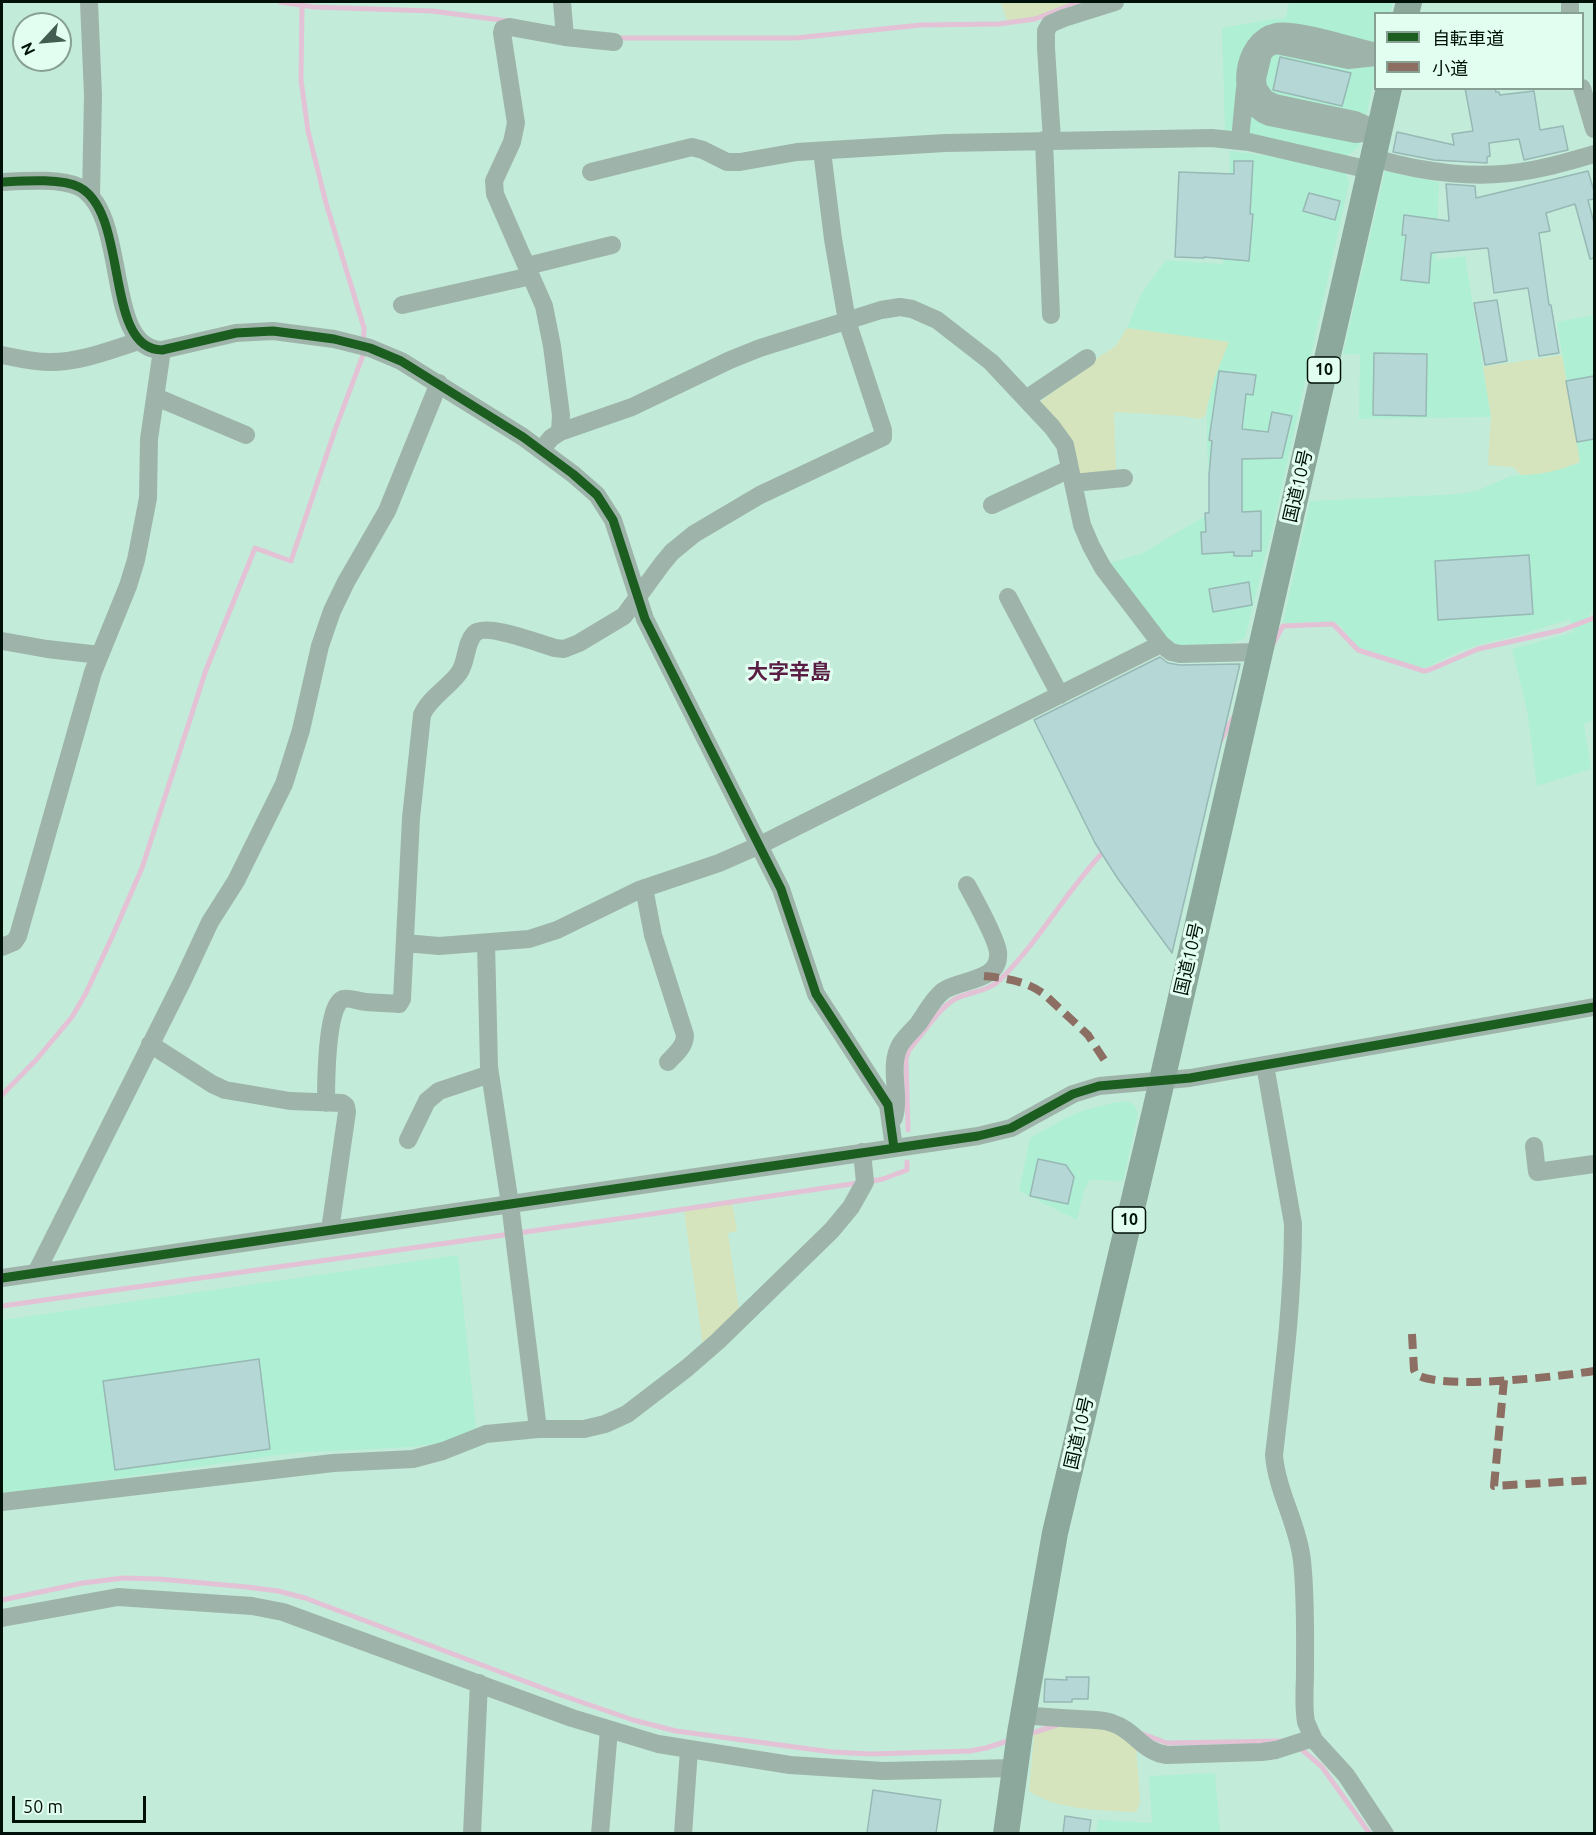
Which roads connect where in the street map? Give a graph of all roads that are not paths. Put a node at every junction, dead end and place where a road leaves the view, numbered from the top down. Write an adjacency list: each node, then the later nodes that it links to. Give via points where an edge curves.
1 (89, 2): 20 (street, via 93,95)
2 (562, 2): 4 (street)
3 (1116, 2): 13 (street, via 1064,18 1050,24 1046,31)
4 (566, 37): 5 (street); 22 (street, via 510,27 501,33 516,123 494,188)
5 (614, 42)
6 (1374, 52): 8 (street, via 1291,31 1275,32 1252,49)
7 (1374, 57): 12 (street, via 1348,60 1276,45 1261,58 1257,83 1262,95 1275,104 1355,120)
8 (1245, 82): 12 (street, via 1249,100 1260,114 1355,134); 14 (street)
9 (1389, 90): 12 (highway, 国道10号 / 10)
10 (1583, 90): 11 (street)
11 (1594, 129)
12 (1379, 131): 17 (highway, 国道10号 / 10)
13 (1048, 140): 14 (street); 15 (street, via 945,142); 24 (street)
14 (1240, 140): 17 (street)
15 (822, 151): 18 (street, via 732,162 692,147); 25 (street)
16 (1594, 154): 17 (street, via 1533,170 1484,175)
17 (1372, 164): 43 (highway, 国道10号 / 10)
18 (591, 172)
19 (2, 182): 20 (street, via 63,182)
20 (91, 196): 26 (street, via 105,225 128,321)
21 (612, 245): 22 (street)
22 (529, 271): 23 (street); 33 (street, via 548,323)
23 (402, 305)
24 (1051, 315)
25 (847, 321): 32 (street, via 892,307 920,312 937,320 981,354); 33 (street, via 744,354 641,403); 40 (street, via 883,437 760,495 694,534 672,552)
26 (139, 341): 27 (street); 28 (street, via 60,362)
27 (162, 350): 30 (street, via 236,333 291,332 382,352); 31 (street)
28 (2, 355)
29 (1087, 358): 32 (street)
30 (439, 383): 35 (street); 53 (street, via 387,511 332,611 284,784)
31 (156, 397): 34 (street); 44 (street, via 149,439 148,498 138,551)
32 (1026, 399): 36 (street, via 1065,445)
33 (560, 432): 35 (street)
34 (246, 435)
35 (541, 450): 40 (street, via 604,503)
36 (1072, 476): 37 (street); 38 (street); 42 (street, via 1090,546)
37 (1125, 478)
38 (992, 505)
39 (1008, 597): 45 (street)
40 (637, 599): 46 (street); 49 (street, via 616,622 564,649 496,631 476,632 462,669 422,716)
41 (2, 641): 44 (street)
42 (1161, 644): 43 (street, via 1180,654); 45 (street)
43 (1260, 651): 57 (highway, 国道10号 / 10)
44 (100, 655): 51 (street, via 18,936)
45 (1060, 695): 46 (street)
46 (760, 845): 48 (street); 59 (street, via 787,904 816,994 888,1105)
47 (968, 885): 59 (street, via 996,946 997,961 984,976 943,992 900,1046 895,1114)
48 (644, 888): 50 (street, via 548,933); 54 (street, via 653,935 685,1035 682,1047)
49 (405, 943): 50 (street); 58 (street, via 400,1003 347,999 337,1005 328,1047)
50 (486, 943): 56 (street)
51 (2, 947)
52 (1594, 1006): 55 (street)
53 (150, 1044): 58 (street, via 225,1090 279,1100); 67 (street)
54 (668, 1062)
55 (1265, 1065): 57 (street); 74 (street, via 1293,1224 1286,1355 1274,1455 1302,1559 1305,1715)
56 (490, 1074): 60 (street, via 439,1091 427,1101); 65 (street)
57 (1161, 1081): 62 (street, via 1099,1086 1073,1094 1011,1128); 75 (highway, 国道10号 / 10, via 1055,1533)
58 (326, 1103): 66 (street, via 342,1103 347,1112)
59 (891, 1122): 62 (street)
60 (408, 1140)
61 (1534, 1146): 64 (street, via 1537,1172)
62 (894, 1148): 63 (street)
63 (862, 1152): 65 (street); 69 (street, via 865,1182 851,1207 687,1368 627,1414 605,1424 584,1429)
64 (1594, 1164)
65 (510, 1204): 66 (street); 69 (street)
66 (330, 1230): 67 (street)
67 (36, 1273): 68 (street)
68 (2, 1278)
69 (538, 1429): 70 (street, via 486,1434 413,1459 333,1463)
70 (2, 1502)
71 (2, 1618): 72 (street, via 118,1597 252,1606 283,1612)
72 (478, 1683): 73 (street); 77 (street)
73 (609, 1730): 76 (street); 78 (street)
74 (1313, 1738): 75 (street, via 1276,1750 1250,1753 1161,1754 1125,1728 1100,1720); 81 (street, via 1346,1775)
75 (1019, 1741): 76 (street, via 883,1771 790,1765); 80 (highway, 国道10号 / 10)
76 (689, 1750): 79 (street)
77 (472, 1833)
78 (600, 1833)
79 (683, 1833)
80 (1006, 1833)
81 (1385, 1833)

